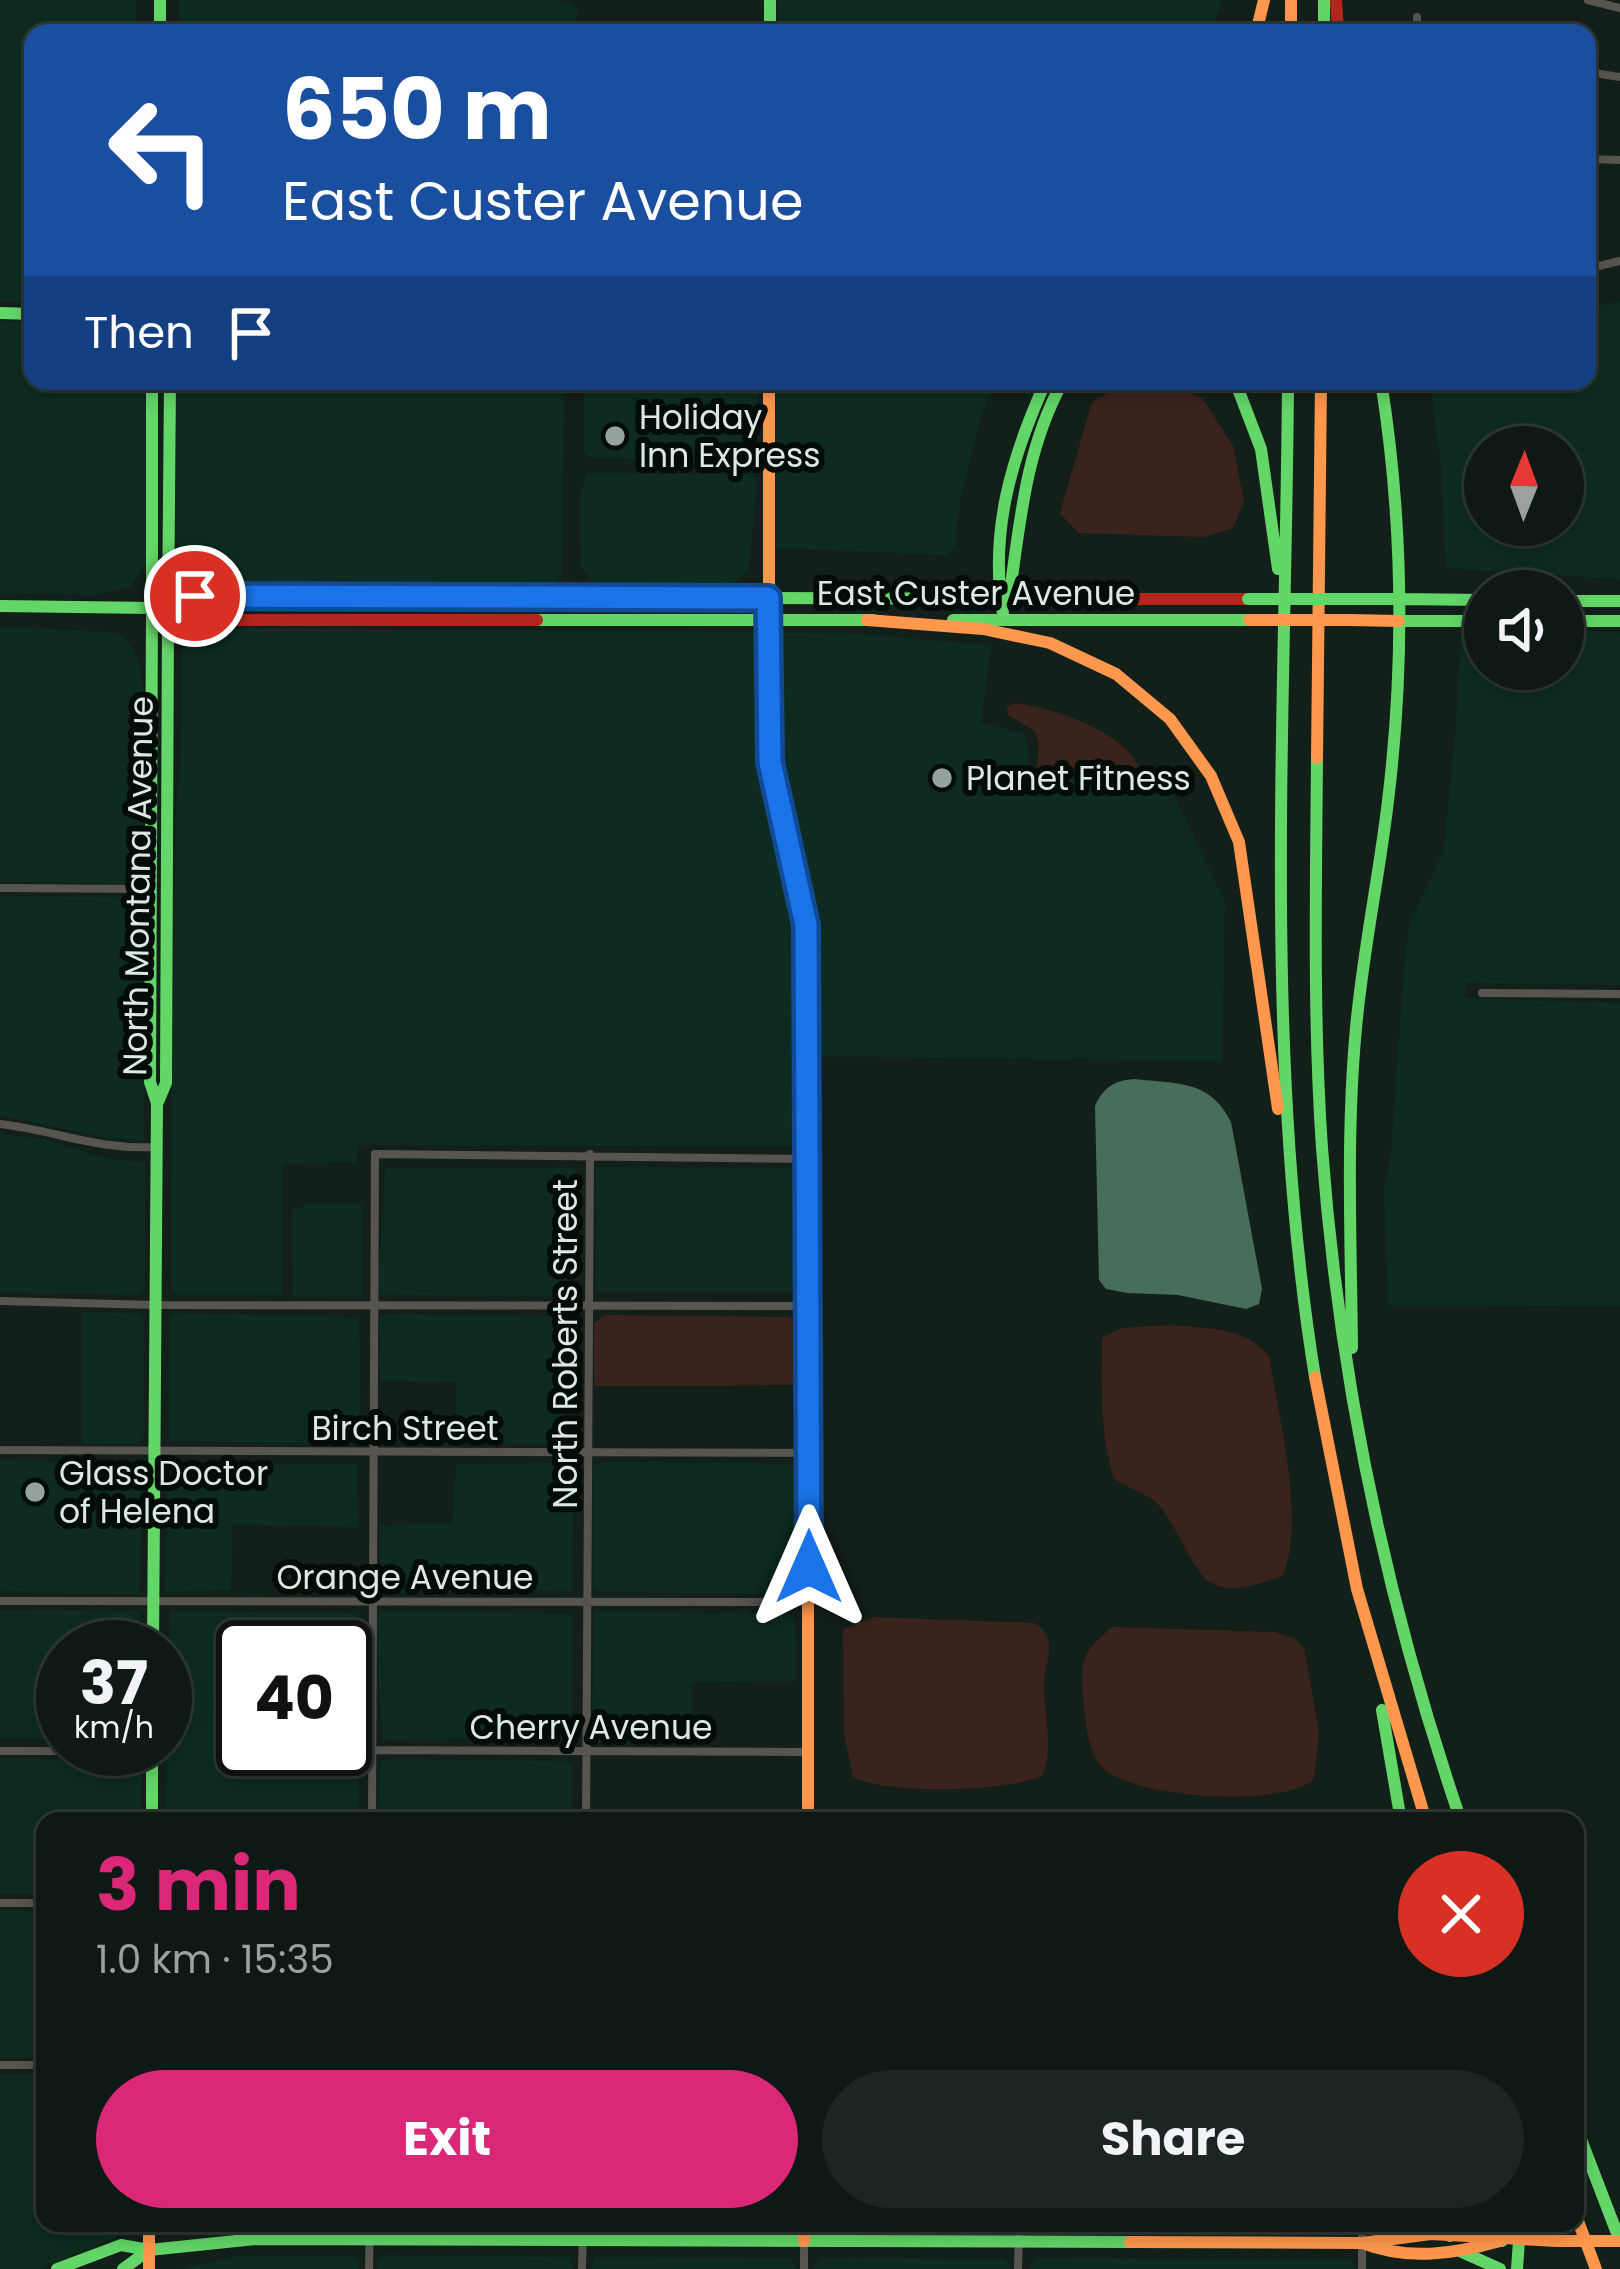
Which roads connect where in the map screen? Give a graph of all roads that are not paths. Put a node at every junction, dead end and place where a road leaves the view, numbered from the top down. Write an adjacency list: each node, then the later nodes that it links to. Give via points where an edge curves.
1 (1588, 0): 2 (street)
2 (1620, 8)
3 (1417, 17): 4 (street)
4 (1417, 24)
5 (152, 390): 22 (main road, North Montana Avenue)
6 (170, 390): 14 (main road, North Montana Avenue)
7 (769, 390): 15 (main road)
8 (1042, 390): 16 (main road, via 1007,490)
9 (1058, 390): 16 (main road, via 1022,486)
10 (1240, 390): 31 (main road, via 1254,417 1270,493)
11 (1288, 390): 31 (main road)
12 (1321, 390): 47 (main road, via 1318,1070)
13 (1382, 390): 17 (main road)
14 (168, 596): 15 (main road, East Custer Avenue); 22 (main road); 23 (main road, North Montana Avenue)
15 (768, 598): 16 (main road, East Custer Avenue); 26 (main road)
16 (1003, 599): 17 (main road, East Custer Avenue, bridge); 25 (main road)
17 (1398, 599): 18 (main road, East Custer Avenue); 27 (main road)
18 (1464, 600)
19 (1584, 601): 20 (main road)
20 (1620, 601)
21 (0, 605): 22 (main road)
22 (152, 608): 23 (main road); 33 (main road, North Montana Avenue)
23 (168, 619): 26 (main road, East Custer Avenue); 36 (main road, North Montana Avenue, via 166,1083)
24 (867, 620): 25 (main road, East Custer Avenue); 26 (main road, East Custer Avenue); 41 (main road, via 1048,642 1130,683 1195,747 1238,842)
25 (1004, 620): 27 (main road, East Custer Avenue, bridge)
26 (768, 621): 40 (main road, via 770,762 806,925)
27 (1399, 621): 28 (main road, East Custer Avenue); 47 (main road, via 1393,756 1351,1091)
28 (1464, 621)
29 (1584, 621): 30 (main road)
30 (1620, 621)
31 (1286, 681): 41 (main road, via 1283,1010)
32 (0, 888): 33 (street)
33 (150, 889): 36 (main road, North Montana Avenue, via 150,1082)
34 (1482, 993): 35 (street)
35 (1620, 994)
36 (158, 1103): 38 (main road, North Montana Avenue)
37 (0, 1124): 38 (street, via 94,1145)
38 (157, 1147): 44 (main road, North Montana Avenue)
39 (590, 1154): 40 (street); 43 (street, via 375,1154); 45 (street, North Roberts Street)
40 (810, 1159): 46 (main road)
41 (1296, 1229): 59 (main road, via 1321,1410)
42 (0, 1300): 44 (street)
43 (374, 1303): 44 (street); 45 (street); 49 (street)
44 (155, 1304): 51 (main road, North Montana Avenue)
45 (589, 1304): 46 (street); 50 (street, North Roberts Street)
46 (810, 1306): 52 (main road)
47 (1352, 1399): 73 (main road, via 1398,1615)
48 (0, 1450): 51 (street, Birch Street)
49 (374, 1452): 50 (street, Birch Street); 51 (street, Birch Street); 55 (street)
50 (588, 1453): 52 (street, Birch Street); 56 (street, North Roberts Street)
51 (154, 1454): 54 (main road, North Montana Avenue)
52 (810, 1454): 57 (main road)
53 (0, 1601): 54 (street, Orange Avenue)
54 (154, 1601): 55 (street, Orange Avenue); 58 (main road, North Montana Avenue)
55 (373, 1601): 56 (street, Orange Avenue); 60 (street)
56 (587, 1602): 57 (street, Orange Avenue); 63 (street, North Roberts Street)
57 (809, 1603): 64 (main road)
58 (154, 1620)
59 (1367, 1625): 71 (main road); 72 (main road)
60 (372, 1750): 63 (street, Cherry Avenue)
61 (0, 1751): 62 (street)
62 (36, 1751)
63 (586, 1751): 64 (street, Cherry Avenue); 69 (street, North Roberts Street)
64 (809, 1752): 70 (main road)
65 (152, 1776): 67 (main road)
66 (372, 1776): 68 (street)
67 (152, 1812)
68 (372, 1812)
69 (586, 1812)
70 (808, 1812)
71 (1399, 1812)
72 (1423, 1812)
73 (1458, 1812)
74 (0, 1903): 75 (street)
75 (36, 1903)
76 (0, 2065): 77 (street)
77 (36, 2066)
78 (1584, 2147): 94 (main road)
79 (149, 2232): 97 (main road)
80 (370, 2232): 89 (street)
81 (583, 2232): 90 (street)
82 (804, 2232): 91 (main road)
83 (1019, 2232): 95 (street)
84 (1362, 2232): 96 (street)
85 (1455, 2232): 88 (main road)
86 (1498, 2232): 92 (main road)
87 (1582, 2232): 109 (main road)
88 (1450, 2236): 92 (main road); 96 (main road)
89 (370, 2240): 90 (main road); 97 (main road, via 229,2240); 102 (street)
90 (583, 2240): 91 (main road); 103 (street)
91 (804, 2241): 95 (main road); 104 (street)
92 (1502, 2241): 93 (main road); 98 (main road)
93 (1519, 2241): 94 (main road, bridge); 108 (main road)
94 (1620, 2241)
95 (1018, 2242): 96 (main road); 105 (street)
96 (1362, 2243): 98 (main road, via 1380,2252); 106 (street)
97 (149, 2250): 99 (main road, via 121,2245); 100 (main road); 101 (main road)
98 (1462, 2252): 107 (main road)
99 (57, 2269)
100 (122, 2269)
101 (149, 2269)
102 (369, 2269)
103 (582, 2269)
104 (804, 2269)
105 (1018, 2269)
106 (1362, 2269)
107 (1499, 2269)
108 (1517, 2269)
109 (1596, 2269)

